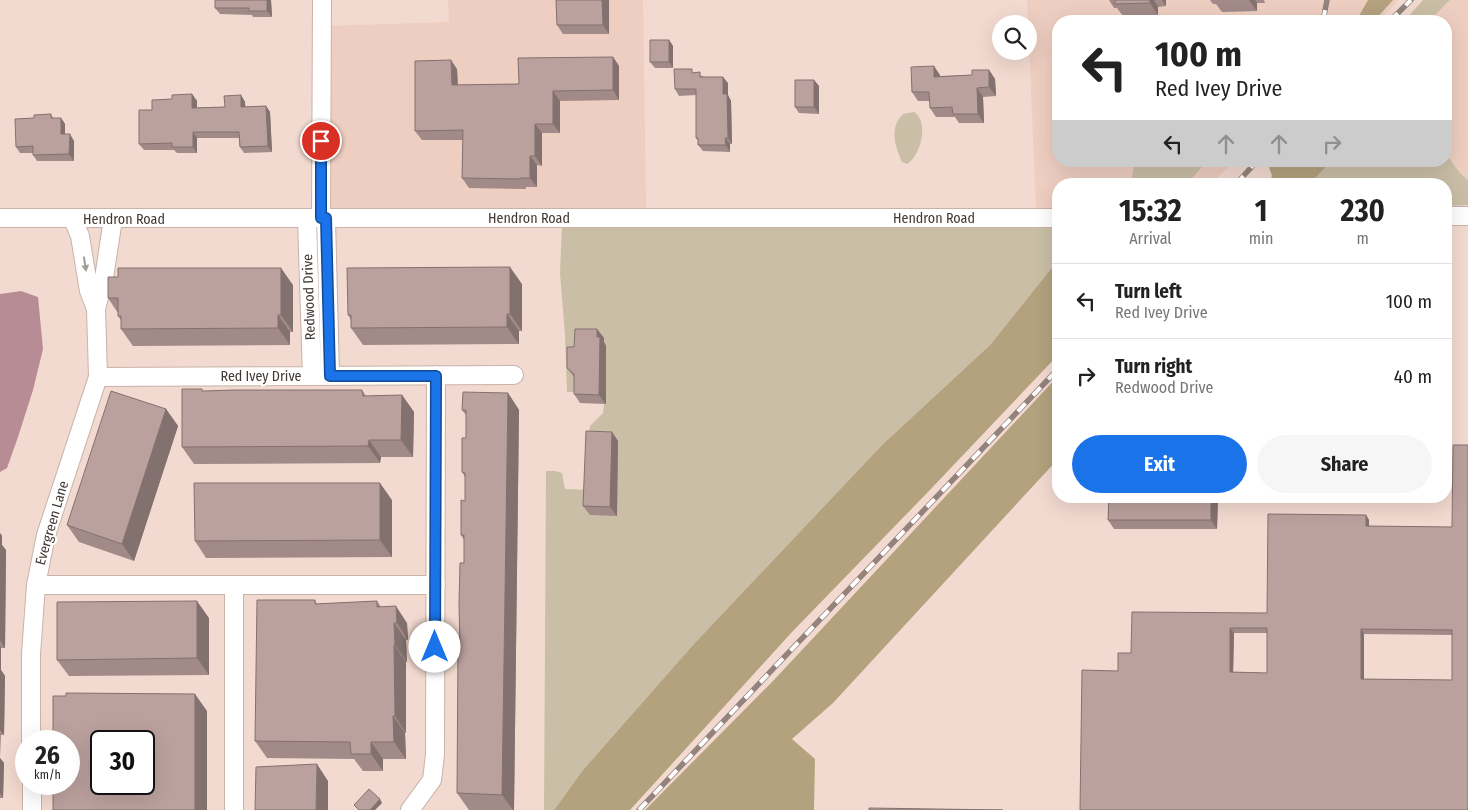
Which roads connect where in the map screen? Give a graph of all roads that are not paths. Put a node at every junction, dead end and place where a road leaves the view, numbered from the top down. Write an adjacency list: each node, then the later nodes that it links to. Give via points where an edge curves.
1 (322, 0): 5 (street)
2 (1452, 216): 3 (street)
3 (1468, 216)
4 (0, 218): 7 (street, Hendron Road)
5 (318, 218): 6 (street, Hendron Road); 8 (street, Hendron Road); 11 (street, Redwood Drive); 12 (street, Redwood Drive)
6 (1052, 218)
7 (73, 219): 8 (street, Hendron Road); 9 (street, Evergreen Lane, one-way to 9, via 80,236)
8 (113, 219): 9 (street, Evergreen Lane)
9 (96, 309): 14 (street, Evergreen Lane)
10 (514, 375): 13 (street, Red Ivey Drive)
11 (312, 376): 12 (street, Red Ivey Drive); 14 (street, Red Ivey Drive)
12 (330, 376): 13 (street, Red Ivey Drive)
13 (436, 376): 17 (street)
14 (98, 377): 15 (street, Evergreen Lane, via 46,535)
15 (36, 585): 16 (street); 18 (street, Evergreen Lane, via 31,654)
16 (234, 585): 17 (street); 21 (street)
17 (436, 585): 22 (street, via 435,755 432,780)
18 (32, 730)
19 (32, 795): 20 (street)
20 (32, 810)
21 (234, 810)
22 (410, 810)

